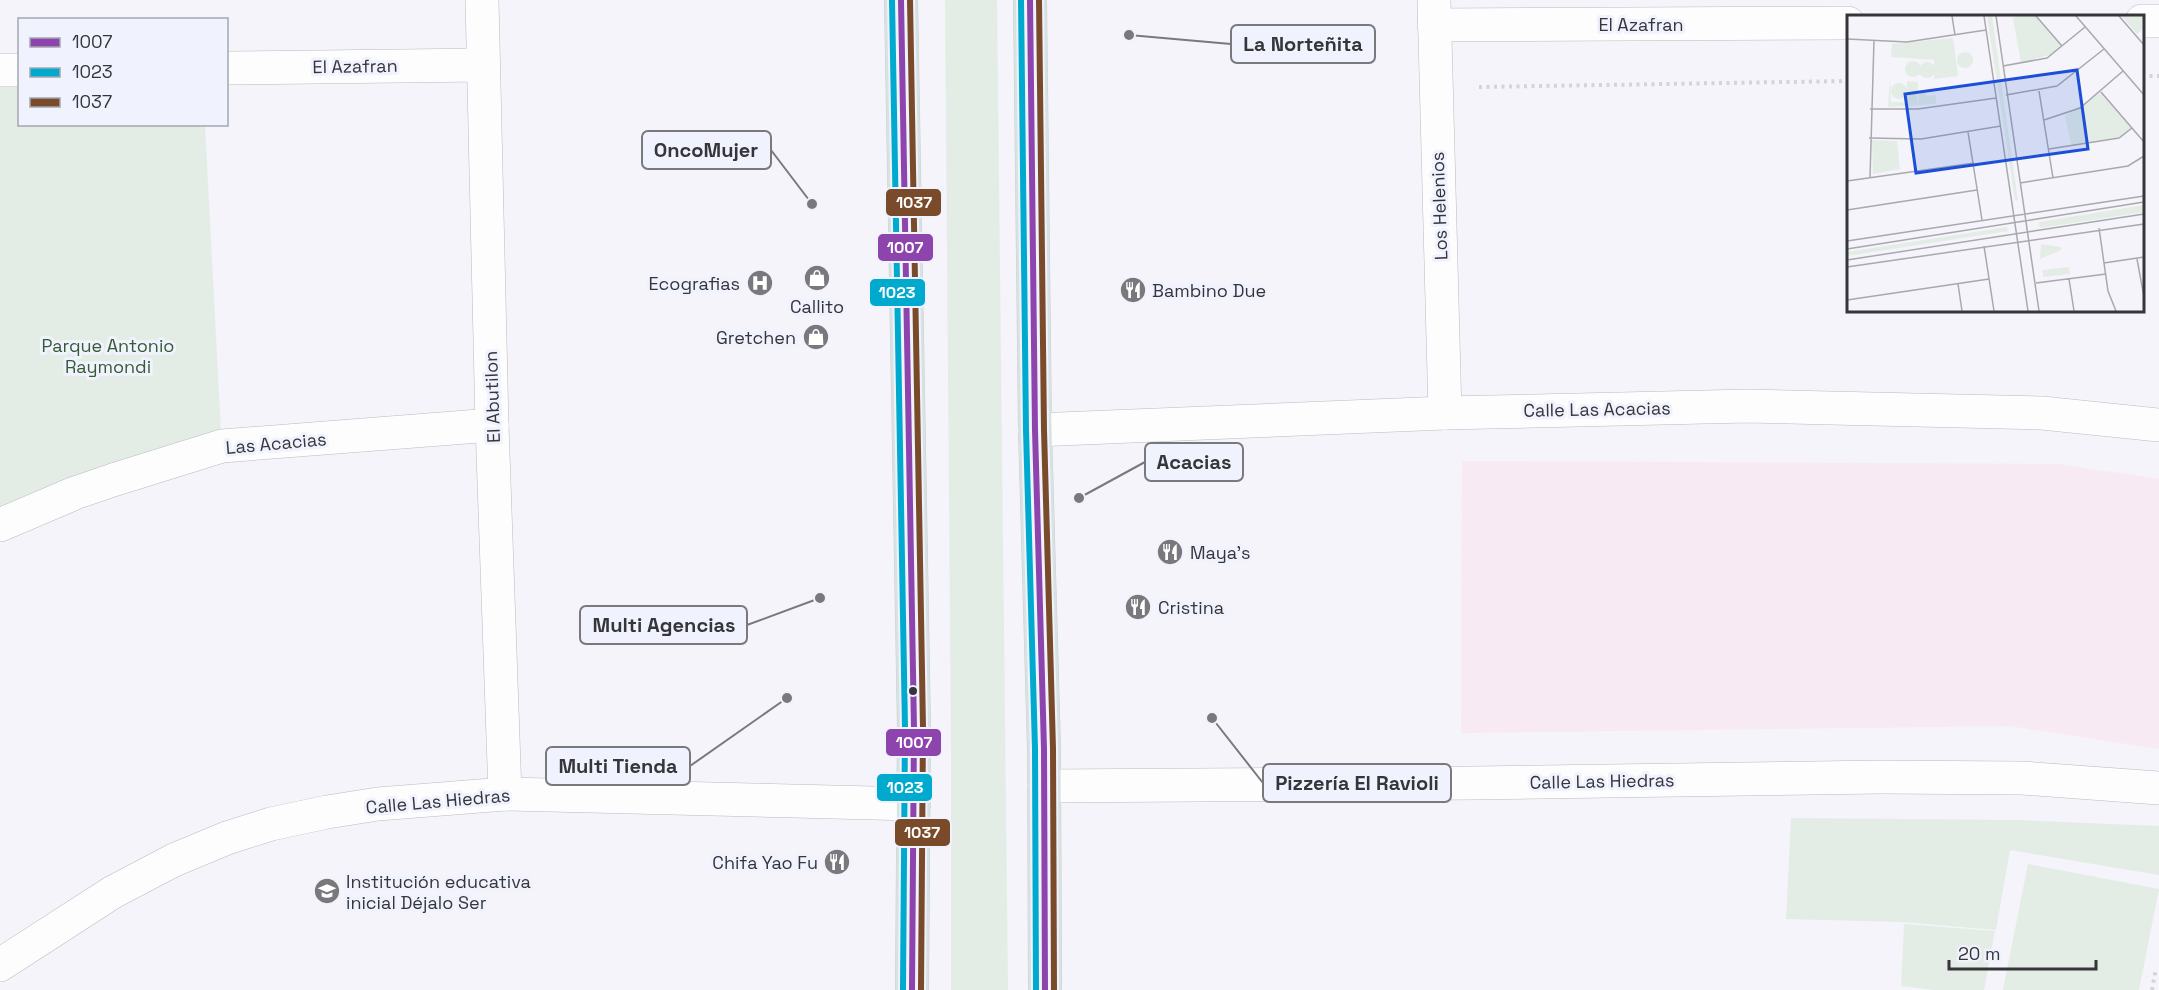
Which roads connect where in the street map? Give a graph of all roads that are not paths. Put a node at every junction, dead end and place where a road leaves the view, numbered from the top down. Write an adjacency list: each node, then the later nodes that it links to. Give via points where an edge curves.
1 (482, 0): 6 (street, El Abutilon)
2 (901, 0): 18 (main road)
3 (1030, 0): 13 (main road)
4 (1434, 13): 5 (street, El Azafran); 10 (street, Los Helenios)
5 (1847, 23)
6 (483, 65): 7 (street, El Azafran); 11 (street, El Abutilon)
7 (228, 68)
8 (0, 70): 9 (street)
9 (18, 70)
10 (1445, 413): 12 (street, Calle Las Acacias, via 1748,406 2042,413); 13 (street, Calle Las Acacias)
11 (492, 425): 14 (street, Las Acacias, via 222,446 94,486); 17 (street, El Abutilon)
12 (2159, 425)
13 (1035, 430): 15 (main road)
14 (0, 525)
15 (1044, 786): 16 (street, Calle Las Hiedras, via 1881,777 2022,778); 21 (main road)
16 (2159, 788)
17 (505, 794): 18 (street, Calle Las Hiedras); 19 (street, Calle Las Hiedras, via 327,812 227,838 113,892)
18 (914, 804): 20 (main road)
19 (0, 965)
20 (912, 990)
21 (1045, 990)

